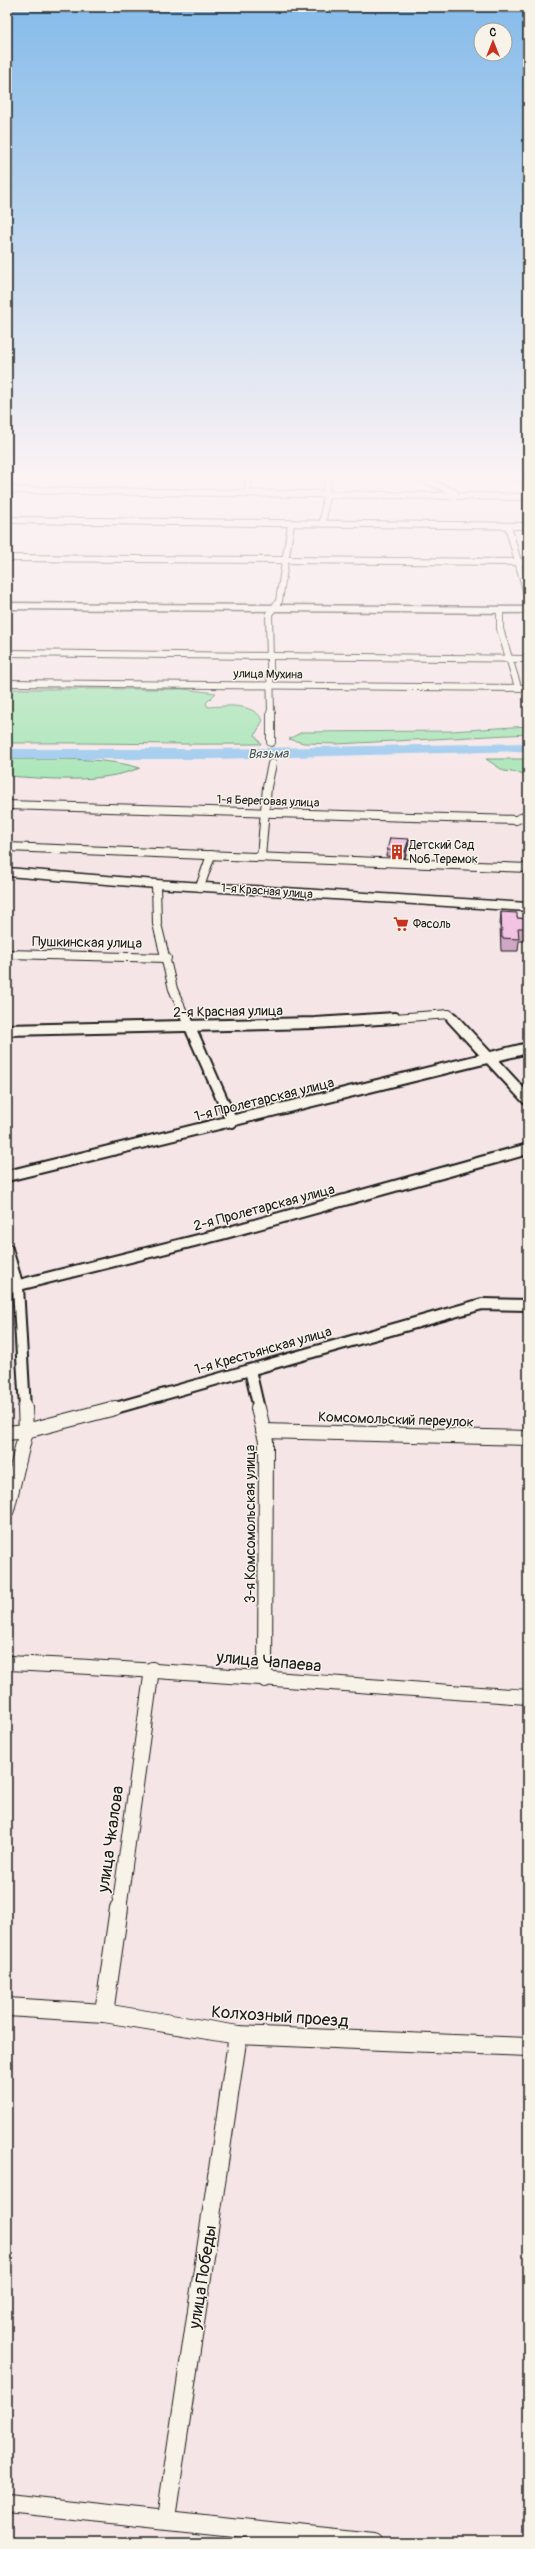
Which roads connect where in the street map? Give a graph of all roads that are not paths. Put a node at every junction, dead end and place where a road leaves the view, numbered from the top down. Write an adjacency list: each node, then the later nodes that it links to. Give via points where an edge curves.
1 (280, 596): 3 (street)
2 (7, 606): 3 (main road)
3 (275, 608): 4 (main road); 7 (street, via 269,614)
4 (500, 610): 5 (main road); 8 (street, via 500,629)
5 (528, 610)
6 (7, 653): 7 (street)
7 (268, 656): 8 (street); 11 (street)
8 (509, 658): 9 (street); 12 (street)
9 (528, 658)
10 (7, 683): 11 (street, улица Мухина)
11 (270, 684): 12 (street, улица Мухина); 14 (street)
12 (518, 687): 13 (street, улица Мухина)
13 (528, 688)
14 (271, 742)
15 (272, 764): 17 (street)
16 (7, 805): 17 (street, 1-я Береговая улица, via 76,805)
17 (265, 813): 18 (street, 1-я Береговая улица, via 516,820); 21 (street)
18 (528, 815)
19 (7, 847): 20 (street)
20 (211, 855): 21 (street); 25 (street)
21 (261, 857): 22 (street)
22 (528, 868)
23 (7, 872): 24 (main road, 1-я Красная улица)
24 (156, 884): 25 (main road, 1-я Красная улица); 28 (street, via 157,924)
25 (200, 887): 26 (main road, 1-я Красная улица)
26 (528, 907)
27 (7, 954): 28 (street, Пушкинская улица)
28 (167, 958): 29 (street, via 173,989)
29 (189, 1026): 30 (street, 2-я Красная улица); 32 (street, 2-я Красная улица, via 315,1023 449,1014); 34 (street)
30 (7, 1030)
31 (528, 1048): 32 (street, 1-я Пролетарская улица)
32 (491, 1058): 33 (street); 34 (street, 1-я Пролетарская улица)
33 (528, 1100)
34 (232, 1122): 36 (street, 1-я Пролетарская улица)
35 (528, 1148): 38 (street, 2-я Пролетарская улица, via 222,1234)
36 (7, 1176)
37 (7, 1249): 38 (street)
38 (12, 1288): 41 (street)
39 (528, 1305): 40 (street, 1-я Крестьянская улица, via 482,1304)
40 (250, 1370): 41 (street, 1-я Крестьянская улица); 42 (street, 3-я Комсомольская улица)
41 (26, 1431): 43 (street, 1-я Крестьянская улица); 45 (street)
42 (264, 1431): 44 (street, Комсомольский переулок); 48 (street, 3-я Комсомольская улица)
43 (7, 1433)
44 (528, 1438)
45 (7, 1510)
46 (7, 1663): 47 (street, улица Чапаева)
47 (152, 1669): 48 (street, улица Чапаева); 51 (street, улица Чкалова)
48 (265, 1680): 49 (street, улица Чапаева)
49 (528, 1697)
50 (7, 2007): 51 (street, Колхозный проезд)
51 (104, 2013): 52 (street, Колхозный проезд)
52 (238, 2035): 53 (street, Колхозный проезд); 55 (street, улица Победы)
53 (528, 2047)
54 (7, 2503): 55 (street)
55 (166, 2518): 56 (street)
56 (374, 2542)

